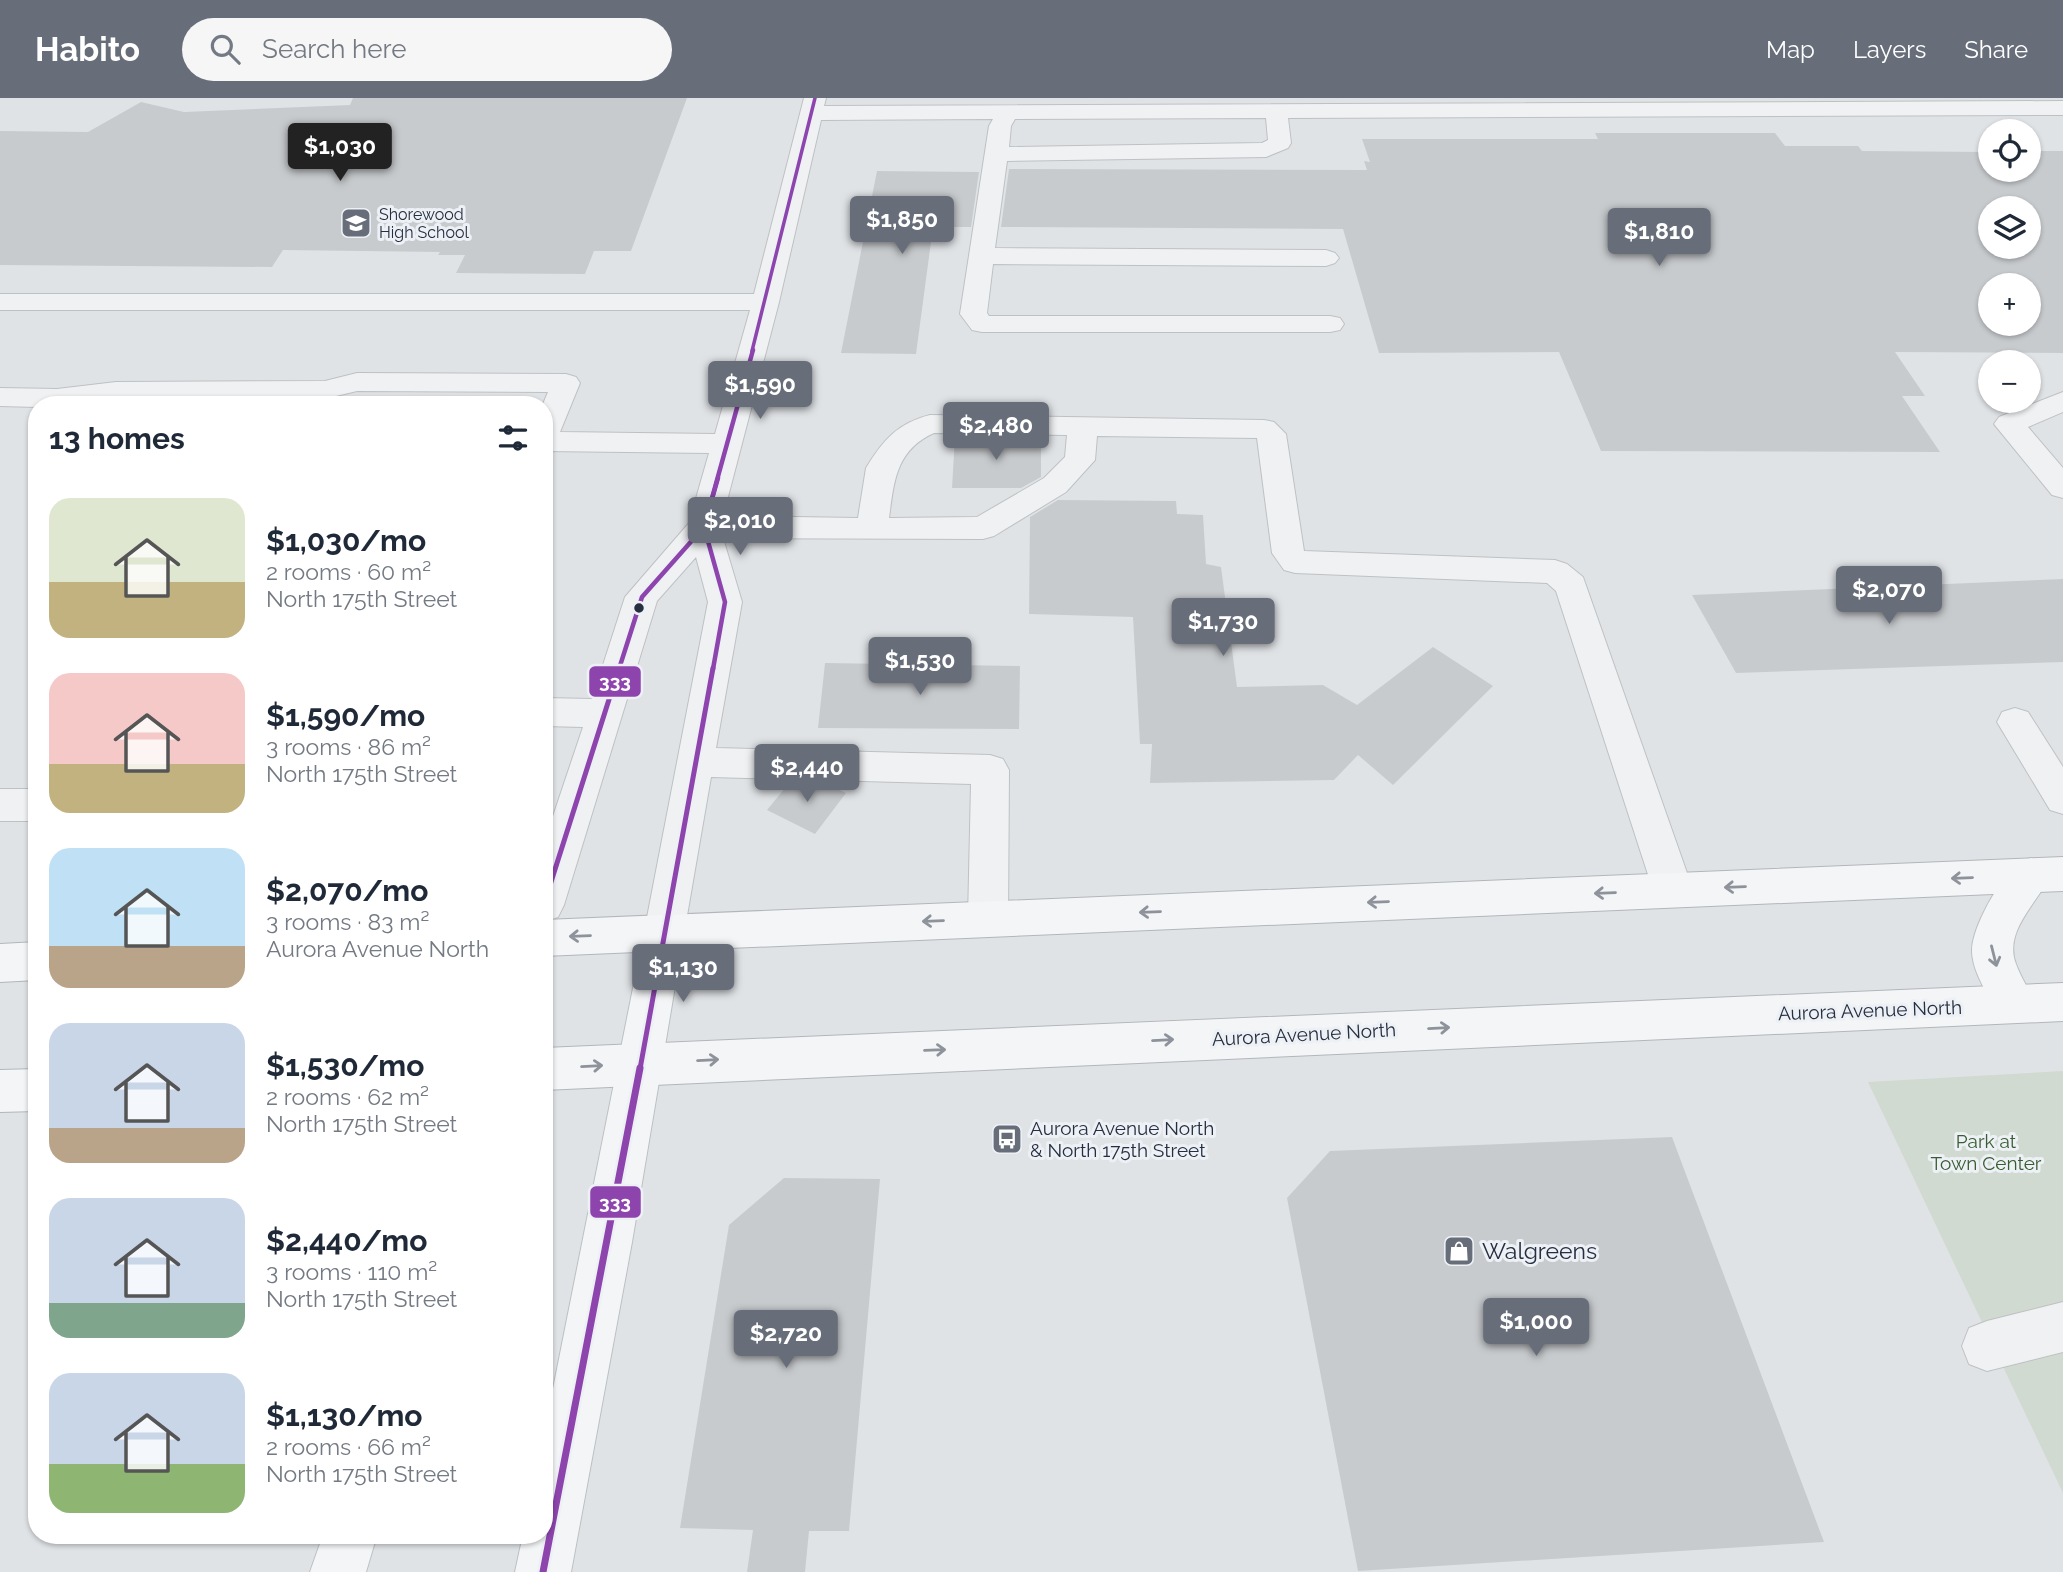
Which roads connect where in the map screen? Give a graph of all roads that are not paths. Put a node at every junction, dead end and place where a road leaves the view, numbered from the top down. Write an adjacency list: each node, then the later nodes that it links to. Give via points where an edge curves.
1 (2056, 98): 6 (street)
2 (1775, 104): 4 (street); 6 (street)
3 (813, 105): 5 (street); 11 (street)
4 (1267, 106): 5 (street); 7 (street, via 1280,143 1266,150)
5 (1002, 107): 7 (street)
6 (2063, 107)
7 (996, 153): 8 (street)
8 (981, 256): 9 (street); 12 (street, via 973,314 982,324)
9 (1326, 258)
10 (0, 302): 11 (street)
11 (766, 302): 22 (street)
12 (1329, 324)
13 (74, 396): 14 (street, via 116,391)
14 (288, 396)
15 (324, 396): 19 (street, via 357,382 566,383)
16 (0, 397): 17 (street)
17 (28, 397)
18 (2063, 401): 23 (street, via 2009,424)
19 (553, 416)
20 (1083, 426): 25 (street, via 1080,460 1055,485 984,528); 25 (street, via 930,424 909,433 881,468); 35 (street, via 1247,427 1271,433 1289,553 1296,562 1555,572 1571,584)
21 (553, 438): 22 (street)
22 (728, 444): 24 (street)
23 (2063, 488)
24 (704, 527): 25 (street); 27 (street, via 642,597); 29 (street, via 725,601)
25 (872, 529)
26 (553, 712): 27 (street)
27 (605, 713): 34 (street)
28 (2015, 722): 30 (street)
29 (695, 762): 36 (street, via 990,770); 37 (street)
30 (2063, 799)
31 (28, 804): 32 (street)
32 (0, 805)
33 (2047, 874): 35 (main road, one-way to 35); 42 (main road, one-way to 42, via 1995,931 1991,945 1994,962)
34 (553, 877)
35 (1673, 890): 36 (main road, one-way to 36)
36 (988, 919): 37 (main road, one-way to 37)
37 (664, 933): 38 (main road, one-way to 38); 43 (main road)
38 (553, 938)
39 (28, 961): 40 (main road)
40 (0, 963)
41 (2063, 1002): 42 (main road, Aurora Avenue North)
42 (2015, 1004): 43 (main road, Aurora Avenue North, one-way to 42)
43 (640, 1063): 44 (main road, Aurora Avenue North, one-way to 43); 49 (main road)
44 (553, 1068)
45 (28, 1090): 46 (main road)
46 (0, 1091)
47 (2063, 1327): 48 (street)
48 (1987, 1346)
49 (553, 1520)
50 (347, 1544): 52 (main road)
51 (548, 1544): 53 (main road)
52 (338, 1572)
53 (543, 1572)

